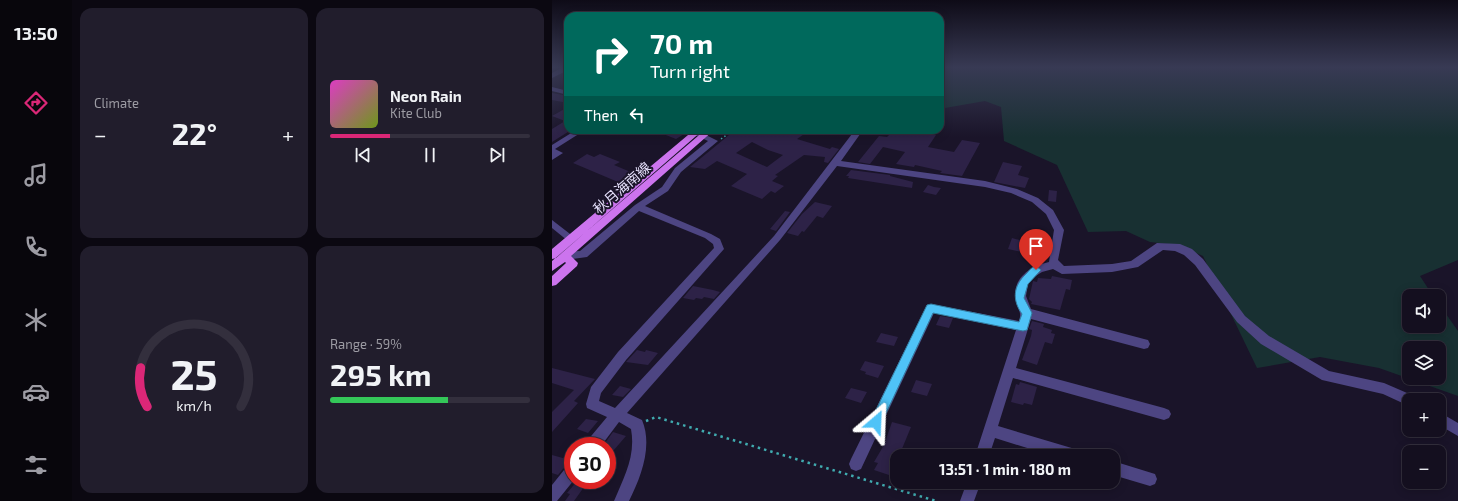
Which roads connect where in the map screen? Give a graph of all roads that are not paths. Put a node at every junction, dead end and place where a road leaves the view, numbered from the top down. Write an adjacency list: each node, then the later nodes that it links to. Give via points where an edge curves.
1 (576, 134): 6 (street)
2 (697, 134): 11 (main road, 秋月海南線)
3 (697, 134): 12 (main road, 秋月海南線)
4 (702, 134): 9 (street, via 714,141 678,170 665,189)
5 (856, 134): 8 (street)
6 (552, 150): 7 (street, via 559,153)
7 (552, 157)
8 (835, 164): 13 (street, via 985,184 1014,191 1035,200 1050,212 1059,230 1053,260); 22 (street, via 777,238)
9 (638, 207): 12 (street, via 583,254); 22 (street, via 708,236 717,242 719,249 622,356 595,391 592,404 605,412)
10 (552, 223): 11 (street)
11 (571, 238): 12 (main road, 秋月海南線)
12 (557, 253): 14 (main road, 秋月海南線); 15 (main road, via 573,263)
13 (1055, 265): 16 (street, via 1036,270 1024,282 1019,298); 20 (street, via 1062,270 1112,268 1134,264 1161,246 1176,247 1188,252 1200,262 1241,319 1264,340 1326,376 1384,389)
14 (552, 267)
15 (552, 282)
16 (1027, 313): 17 (street); 18 (street)
17 (1023, 327): 19 (street); 29 (street, via 931,308)
18 (1144, 344)
19 (1010, 372): 21 (street); 24 (street)
20 (1402, 397)
21 (1164, 414)
22 (617, 415): 26 (street); 35 (street, via 637,425 640,437 639,449)
23 (1446, 422): 25 (street)
24 (991, 430): 27 (street); 28 (street)
25 (1458, 430)
26 (599, 437)
27 (984, 449)
28 (1052, 449)
29 (856, 464)
30 (1120, 470): 31 (street)
31 (1150, 479)
32 (564, 481): 34 (street)
33 (971, 489): 36 (street)
34 (552, 496)
35 (621, 501)
36 (967, 501)

